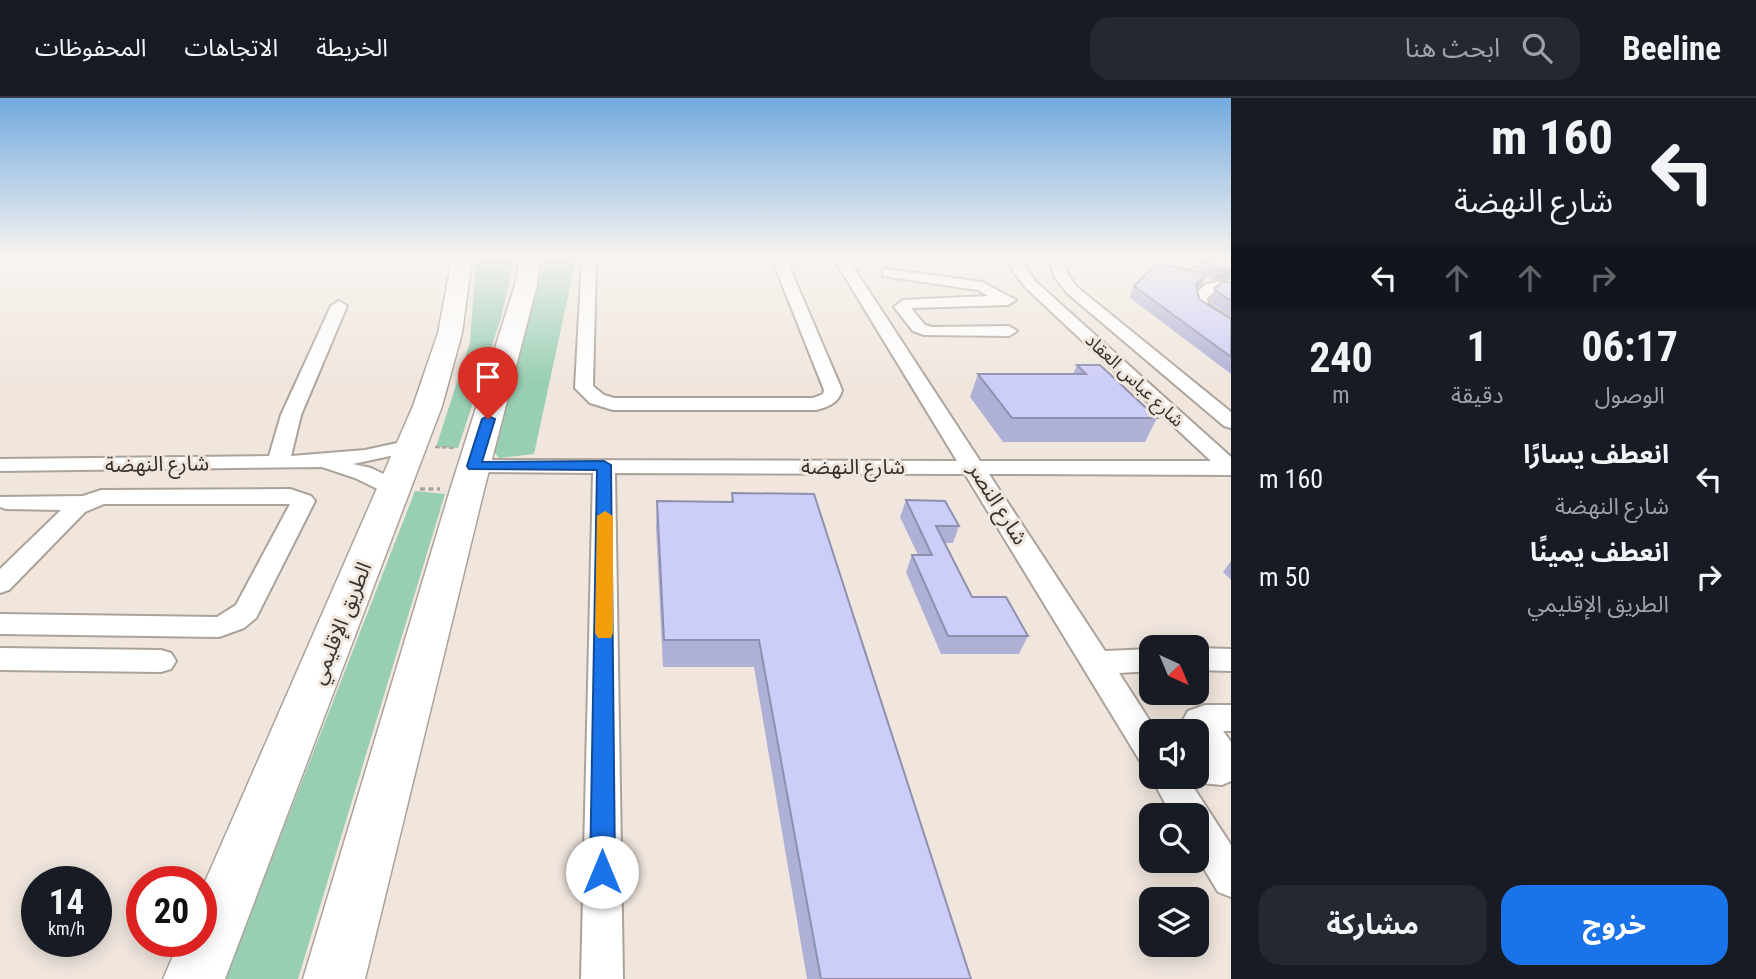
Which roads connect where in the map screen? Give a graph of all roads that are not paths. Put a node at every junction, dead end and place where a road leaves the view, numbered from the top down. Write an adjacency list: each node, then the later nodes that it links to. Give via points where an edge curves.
1 (457, 300): 18 (highway, الطريق الإقليمي, via 432,393)
2 (522, 300): 24 (highway)
3 (587, 300): 4 (street, via 584,388 591,395 613,404 817,404 831,397 833,390)
4 (796, 300)
5 (868, 300): 11 (street, شارع النصر)
6 (1084, 300): 16 (street, شارع عباس العقاد)
7 (1200, 300): 13 (street, via 1201,306)
8 (1019, 301): 9 (street); 12 (street, via 905,304 902,307)
9 (1050, 302): 15 (street, شارع عباس العقاد)
10 (339, 306): 20 (street, via 291,415)
11 (883, 323): 12 (street); 25 (street, شارع النصر)
12 (915, 323): 14 (street, via 937,332)
13 (1231, 327)
14 (1009, 331)
15 (1125, 371): 16 (street); 26 (street, شارع عباس العقاد)
16 (1169, 371): 17 (street, شارع عباس العقاد)
17 (1228, 418)
18 (411, 446): 19 (street, شارع النهضة); 27 (highway, الطريق الإقليمي)
19 (313, 462): 20 (street, شارع النهضة); 27 (street, شارع النهضة, via 351,469)
20 (278, 463): 22 (street, شارع النهضة)
21 (0, 465): 22 (street, شارع النهضة)
22 (48, 465): 29 (street)
23 (604, 465): 24 (street, شارع النهضة); 25 (street, شارع النهضة); 47 (street)
24 (473, 468): 46 (highway)
25 (975, 468): 26 (street, شارع النهضة); 37 (street, شارع النصر)
26 (1231, 468)
27 (396, 489): 45 (highway, الطريق الإقليمي)
28 (83, 503): 29 (street); 30 (street); 31 (street, via 101,497 290,496 303,504 246,611 227,625)
29 (3, 504)
30 (0, 584)
31 (0, 624)
32 (0, 659): 34 (street)
33 (1209, 659): 35 (street)
34 (161, 660)
35 (1231, 660)
36 (1139, 661): 37 (street)
37 (1096, 663): 40 (street, شارع النصر)
38 (1231, 718): 39 (street)
39 (1202, 719)
40 (1139, 731)
41 (1209, 736): 42 (street, via 1227,764 1222,770)
42 (1209, 770)
43 (1209, 842): 44 (street)
44 (1229, 872)
45 (194, 979)
46 (334, 979)
47 (602, 979)

